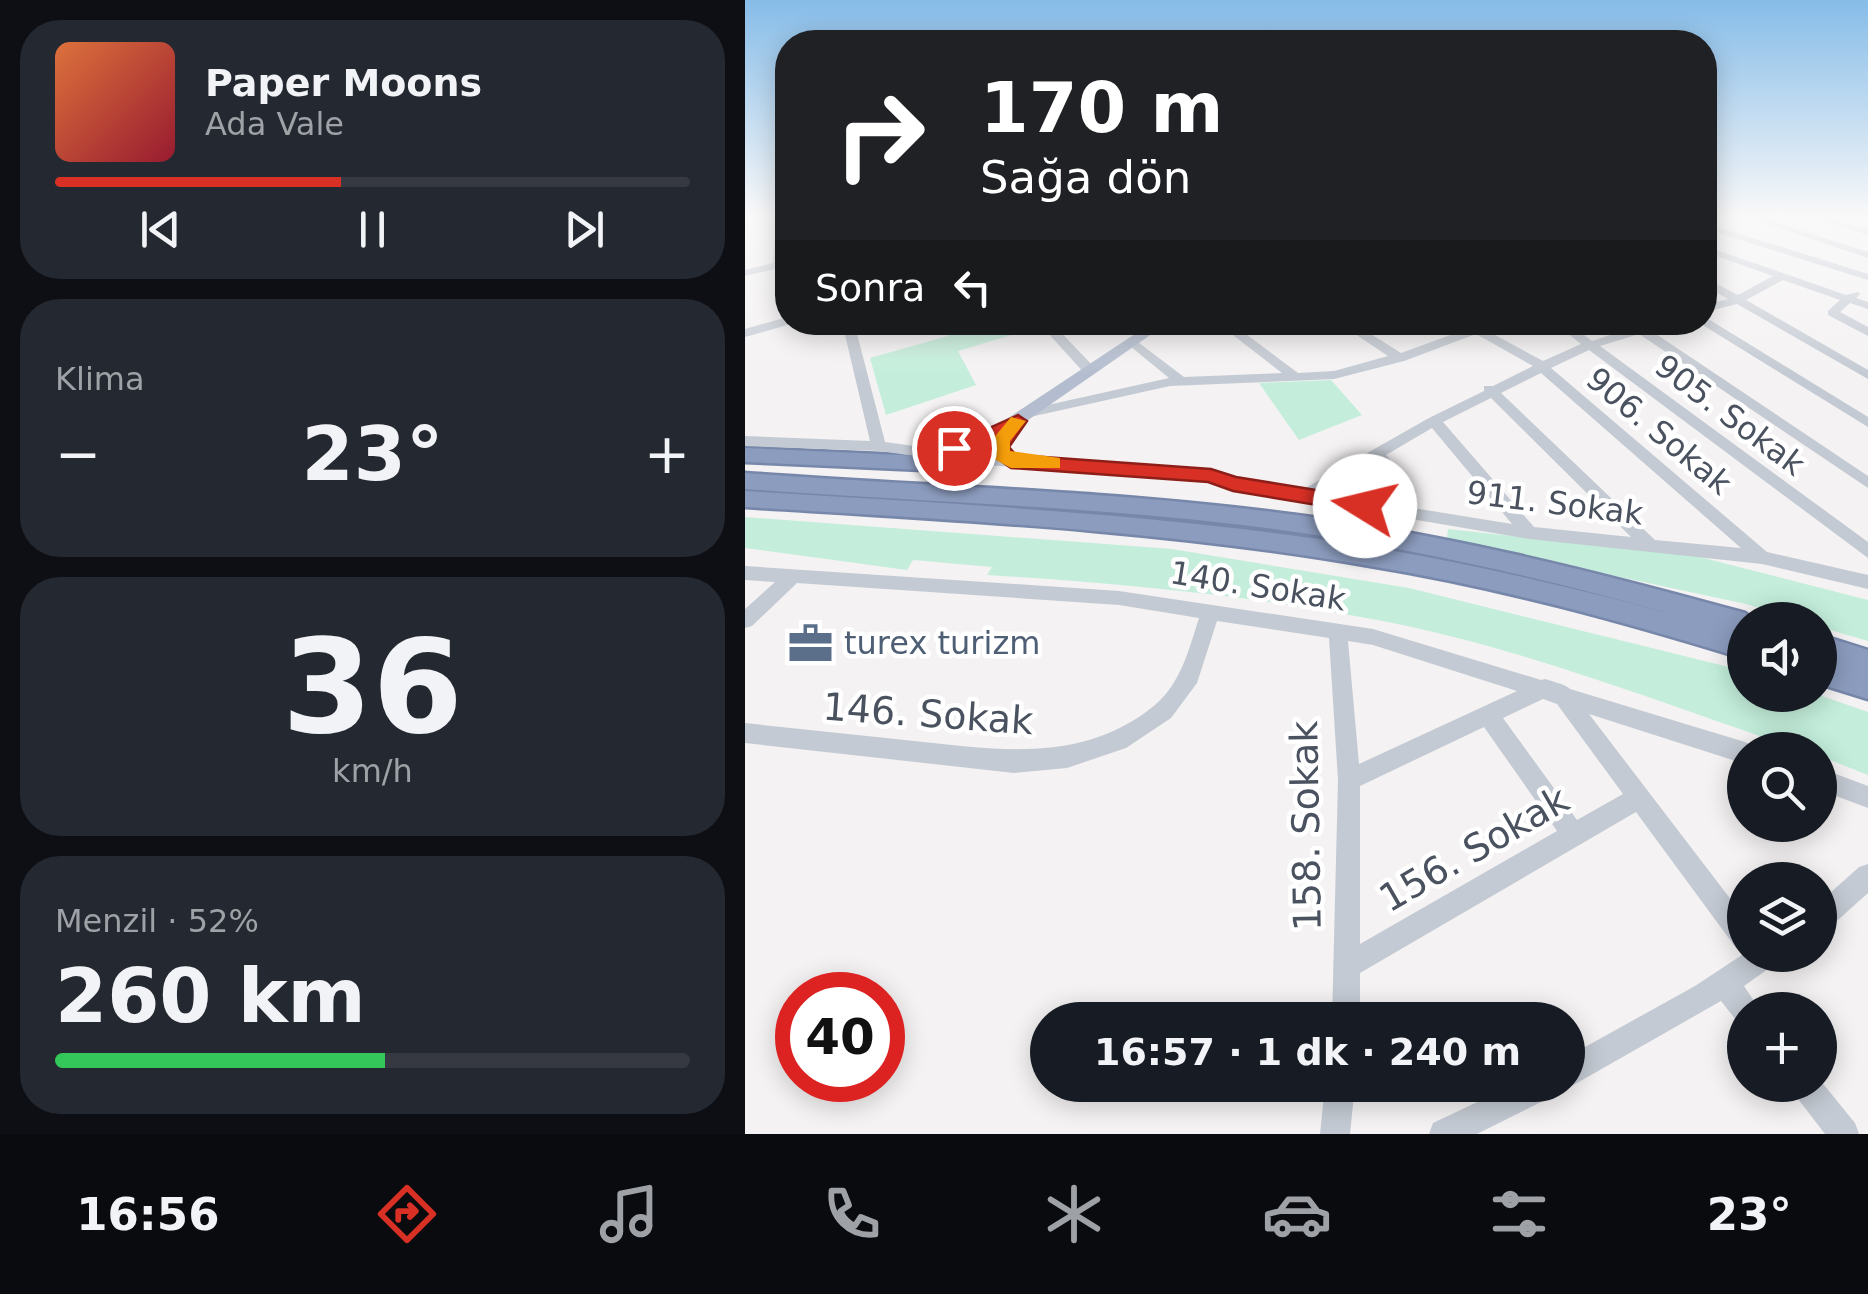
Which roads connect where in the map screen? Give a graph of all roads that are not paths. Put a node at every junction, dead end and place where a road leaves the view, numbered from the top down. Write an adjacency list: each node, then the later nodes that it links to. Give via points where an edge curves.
1 (1766, 270): 3 (street)
2 (1843, 270): 4 (street)
3 (1782, 276): 6 (street); 7 (street)
4 (1868, 278): 6 (street)
5 (1717, 288): 7 (street)
6 (1849, 299): 9 (street); 12 (street, via 1833,313)
7 (1738, 300): 8 (street); 29 (street)
8 (1717, 306)
9 (1868, 306)
10 (775, 325): 13 (street)
11 (1717, 329): 35 (street)
12 (1868, 332)
13 (745, 334)
14 (851, 335): 37 (street)
15 (1056, 335): 28 (street)
16 (1144, 335): 24 (main road)
17 (1240, 335): 30 (street)
18 (1364, 335): 26 (street)
19 (1450, 335): 26 (street)
20 (1486, 335): 27 (street, 906. Sokak)
21 (1577, 335): 25 (street, 905. Sokak)
22 (1615, 335): 25 (street)
23 (1649, 335): 45 (street)
24 (1133, 342): 28 (main road); 31 (street)
25 (1591, 345): 27 (street); 53 (street, 905. Sokak)
26 (1400, 358): 30 (street, via 1333,375)
27 (1540, 366): 32 (street); 54 (street, 906. Sokak)
28 (1090, 371): 33 (main road)
29 (1868, 375)
30 (1295, 376): 31 (street)
31 (1181, 382): 33 (street)
32 (1489, 389): 34 (street); 52 (street)
33 (1024, 417): 38 (main road, via 974,443); 41 (main road, via 987,440); 42 (main road, via 999,447)
34 (1434, 421): 39 (street); 51 (street)
35 (1868, 423)
36 (745, 441): 37 (street)
37 (879, 446): 38 (street)
38 (931, 451): 41 (street)
39 (1376, 453): 48 (street); 49 (street)
40 (745, 455): 41 (highway, via 945,464)
41 (972, 459): 42 (street, 911. Sokak); 46 (street, 911. Sokak, via 995,467)
42 (1011, 461): 46 (street, 911. Sokak, via 1211,476)
43 (745, 466): 47 (highway, via 860,476)
44 (745, 482): 47 (highway)
45 (1868, 483)
46 (1233, 484): 49 (street, 911. Sokak)
47 (904, 490): 59 (highway, via 1347,531 1548,571)
48 (1408, 492)
49 (1303, 496): 51 (street, 911. Sokak)
50 (745, 499): 62 (highway, via 1137,526 1319,548 1540,592)
51 (1529, 533): 52 (street, 911. Sokak)
52 (1650, 545): 54 (street, 911. Sokak)
53 (1868, 551)
54 (1763, 558): 57 (street, 911. Sokak)
55 (745, 572): 56 (street, 140. Sokak)
56 (793, 576): 58 (street, 140. Sokak, via 1119,598); 60 (street)
57 (1868, 582)
58 (1210, 612): 61 (street, 140. Sokak); 69 (street, 146. Sokak, via 1190,678 1164,712 1118,742 1067,757 1014,762)
59 (1727, 619)
60 (745, 620)
61 (1338, 631): 67 (street, 140. Sokak); 71 (street, 158. Sokak)
62 (1727, 642)
63 (1837, 652): 64 (highway)
64 (1868, 662)
65 (1837, 676): 66 (highway)
66 (1868, 686)
67 (1553, 691): 68 (street); 70 (street, 140. Sokak); 73 (street)
68 (1488, 715): 71 (street); 75 (street)
69 (745, 733)
70 (1727, 747)
71 (1349, 780): 79 (street, 158. Sokak)
72 (1837, 786): 74 (street)
73 (1639, 797): 75 (street, 156. Sokak); 78 (street)
74 (1868, 797)
75 (1575, 836): 79 (street, 156. Sokak)
76 (1868, 876): 77 (street)
77 (1837, 904)
78 (1727, 913)
79 (1347, 966): 83 (street, 158. Sokak)
80 (1736, 972): 81 (street)
81 (1724, 983): 82 (street); 84 (street)
82 (1731, 992)
83 (1346, 1002)
84 (1585, 1063)
85 (1339, 1102): 88 (street)
86 (1510, 1102): 89 (street)
87 (1818, 1102): 90 (street)
88 (1335, 1134)
89 (1444, 1134)
90 (1843, 1134)

